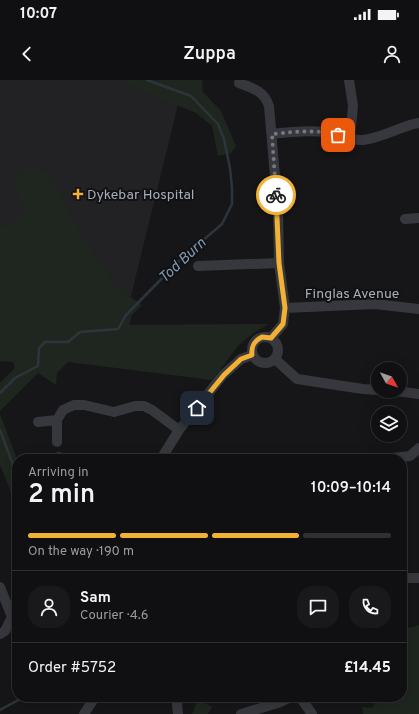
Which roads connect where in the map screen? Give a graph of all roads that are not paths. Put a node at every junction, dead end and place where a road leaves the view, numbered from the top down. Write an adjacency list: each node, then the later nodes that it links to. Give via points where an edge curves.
1 (349, 80): 5 (street, via 353,106)
2 (239, 83): 4 (street, via 255,88 267,100)
3 (419, 123): 5 (street, via 406,125 382,136 362,140)
4 (272, 134): 5 (street, via 306,131); 8 (street)
5 (350, 138)
6 (419, 218): 7 (street)
7 (405, 219)
8 (279, 263): 9 (street); 10 (street)
9 (198, 266)
10 (285, 308): 11 (street, Finglas Avenue, via 375,304); 12 (street, via 283,324)
11 (419, 309)
12 (271, 338): 13 (street, via 265,336 257,339 252,345); 14 (street, via 278,346)
13 (252, 355): 14 (street, via 262,363 269,363); 20 (street, via 241,359 224,375)
14 (274, 359): 15 (street, via 297,379)
15 (371, 389)
16 (407, 392): 17 (street)
17 (419, 394)
18 (57, 420): 19 (street); 20 (street, via 63,410 74,405 114,412 144,406); 21 (street)
19 (38, 422)
20 (179, 430): 23 (street)
21 (57, 442)
22 (419, 448): 24 (street)
23 (163, 454)
24 (407, 456)
25 (407, 578): 26 (street)
26 (419, 578)
27 (0, 587): 28 (street, via 12,617 5,631)
28 (0, 634)
29 (92, 702): 33 (street)
30 (178, 702): 34 (street)
31 (282, 702): 35 (street)
32 (304, 702): 36 (street)
33 (84, 714)
34 (178, 714)
35 (241, 714)
36 (312, 714)

